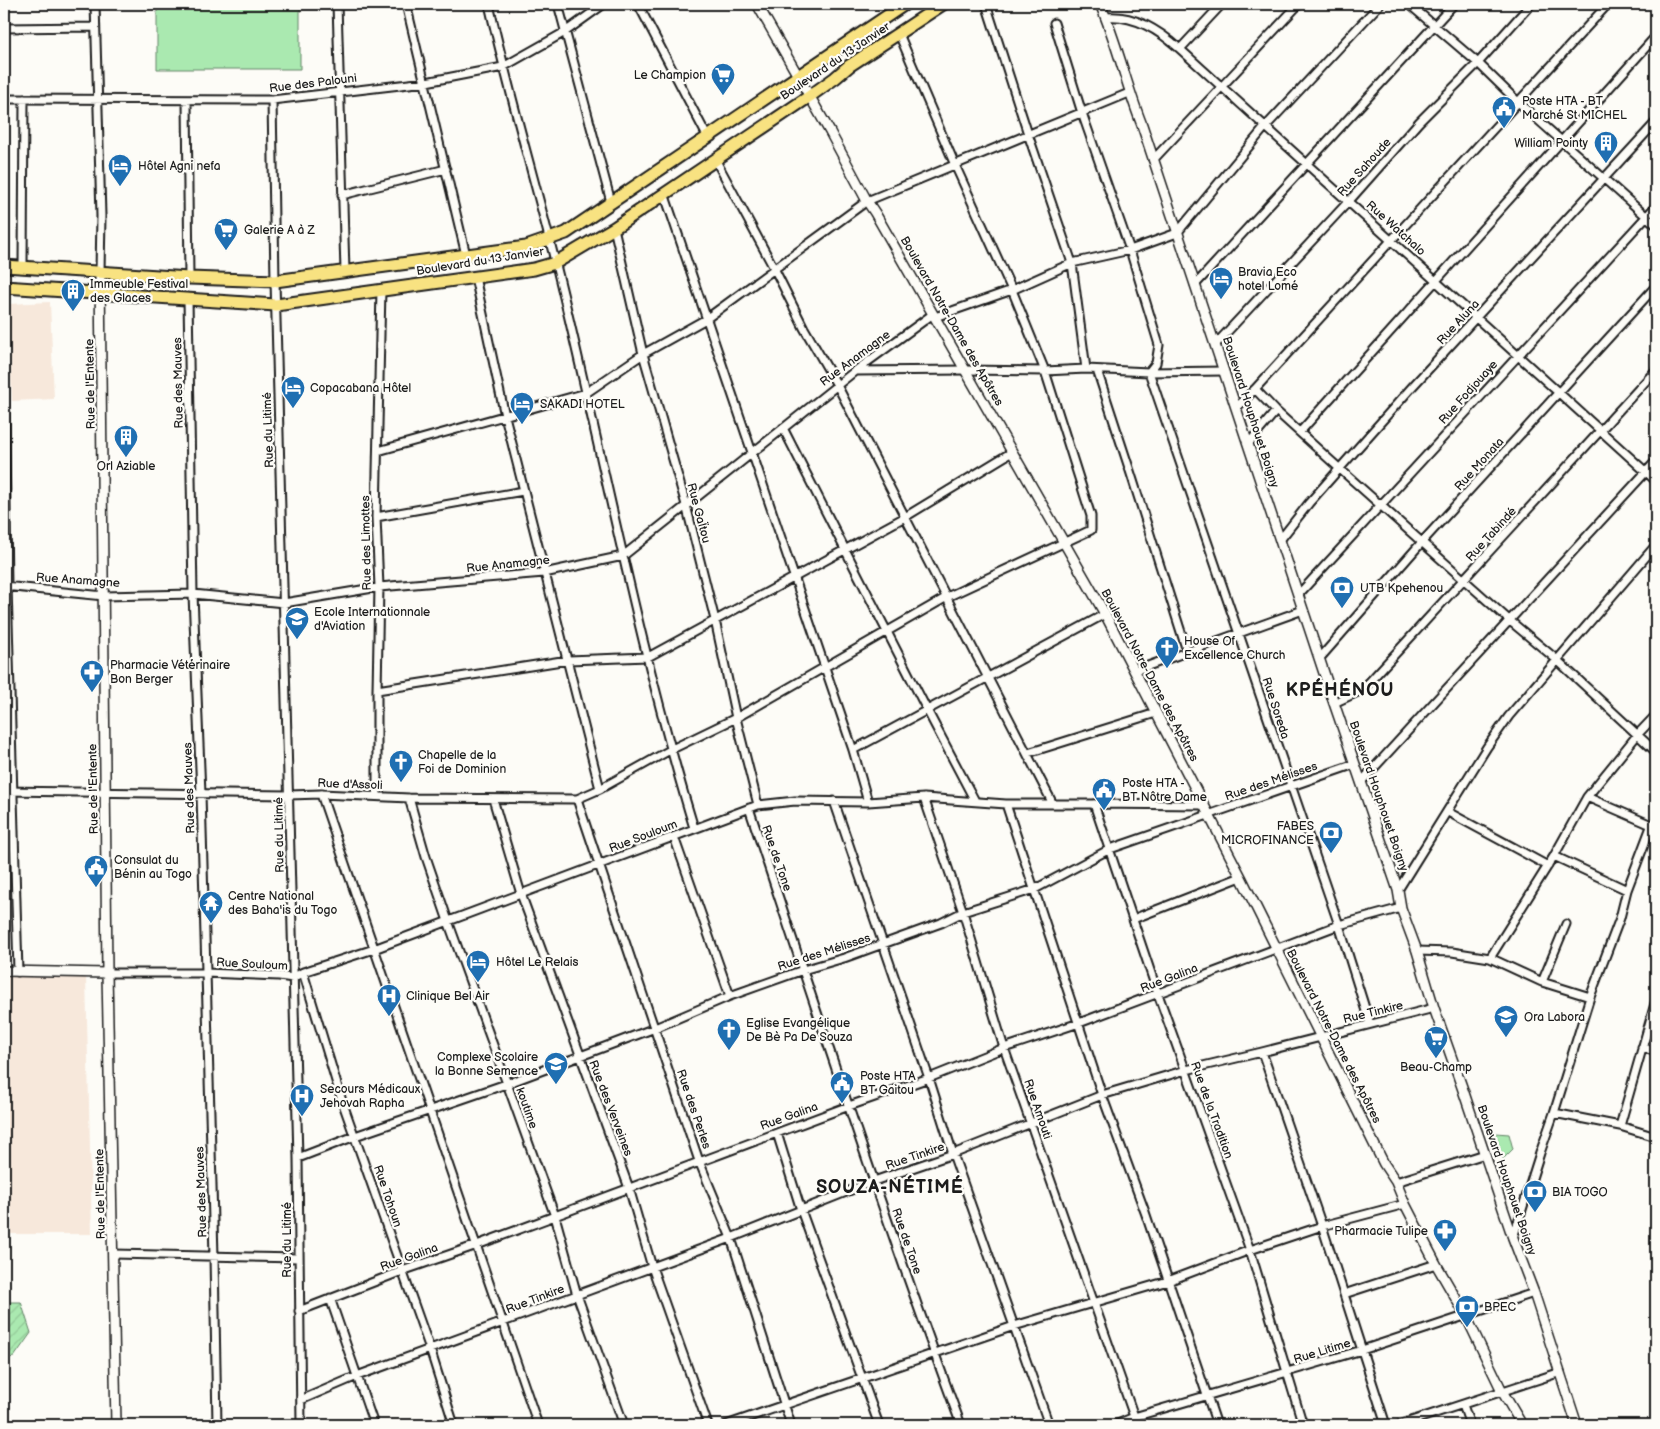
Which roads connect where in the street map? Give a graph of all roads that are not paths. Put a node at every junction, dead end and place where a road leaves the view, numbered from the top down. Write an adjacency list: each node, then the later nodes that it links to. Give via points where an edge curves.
1 (95, 4): 24 (street)
2 (337, 4): 35 (street)
3 (406, 4): 33 (street)
4 (489, 4): 31 (street)
5 (558, 4): 26 (street)
6 (604, 4): 26 (street, Rue des Palouni)
7 (638, 4): 48 (street)
8 (757, 4): 32 (street, Boulevard Notre-Dame des Apôtres)
9 (905, 4): 20 (highway, Boulevard du 13 Janvier)
10 (943, 4): 27 (highway, Boulevard du 13 Janvier)
11 (986, 4): 47 (street)
12 (1100, 4): 21 (street, Boulevard Houphouet Boigny)
13 (1222, 4): 29 (street)
14 (1299, 4): 34 (street)
15 (1380, 4): 46 (street)
16 (1409, 4): 23 (street)
17 (1454, 4): 23 (street)
18 (1531, 4): 30 (street, Rue Sahoude)
19 (1608, 4): 43 (street)
20 (890, 8): 32 (highway, Boulevard du 13 Janvier)
21 (1106, 17): 29 (street, Rue Watchalo, via 1115,16 1144,24); 36 (street, Boulevard Houphouet Boigny)
22 (1054, 23): 44 (street)
23 (1434, 25): 30 (street); 53 (street)
24 (95, 27): 25 (street); 40 (street)
25 (4, 28)
26 (565, 32): 31 (street, Rue des Palouni); 60 (street)
27 (899, 34): 37 (highway, Boulevard du 13 Janvier); 52 (street)
28 (1656, 36): 49 (street)
29 (1180, 48): 34 (street, Rue Watchalo)
30 (1478, 63): 43 (street); 59 (street, Rue Sahoude, via 1419,122)
31 (503, 67): 33 (street, Rue des Palouni); 67 (street)
32 (798, 76): 37 (street, Boulevard Notre-Dame des Apôtres); 48 (highway, Boulevard du 13 Janvier)
33 (426, 82): 35 (street, Rue des Palouni); 54 (street)
34 (1222, 87): 46 (street, Rue Watchalo); 51 (street)
35 (340, 91): 41 (street, Rue des Palouni); 57 (street)
36 (1130, 93): 44 (street); 51 (street, Boulevard Houphouet Boigny)
37 (810, 96): 50 (highway, Boulevard du 13 Janvier); 58 (street, Boulevard Notre-Dame des Apôtres)
38 (4, 99): 39 (street, Rue des Palouni)
39 (24, 99): 40 (street, Rue des Palouni); 73 (street)
40 (97, 99): 42 (street, Rue des Palouni); 76 (street)
41 (272, 100): 42 (street, Rue des Palouni); 80 (street, Rue du Litimé)
42 (187, 101): 78 (street)
43 (1518, 102): 49 (street); 66 (street)
44 (1082, 113): 47 (street); 68 (street)
45 (1656, 122): 55 (street, Rue Aluna)
46 (1266, 126): 53 (street, Rue Watchalo); 65 (street)
47 (1028, 134): 52 (street); 71 (street)
48 (708, 138): 60 (highway, Boulevard du 13 Janvier)
49 (1561, 141): 55 (street); 79 (street)
50 (715, 159): 56 (highway, Boulevard du 13 Janvier); 74 (street)
51 (1153, 160): 65 (street, Boulevard Houphouet Boigny)
52 (955, 164): 58 (street); 85 (street)
53 (1307, 164): 59 (street, Rue Watchalo); 81 (street)
54 (446, 169): 57 (street); 69 (street)
55 (1604, 178): 62 (street); 90 (street, Rue Aluna)
56 (664, 193): 64 (highway, Boulevard du 13 Janvier); 91 (street)
57 (342, 195): 75 (street)
58 (867, 201): 74 (street); 89 (street, Boulevard Notre-Dame des Apôtres)
59 (1349, 201): 66 (street, Rue Watchalo); 92 (street, Rue Sahoude)
60 (611, 202): 67 (highway, Boulevard du 13 Janvier, via 566,233)
61 (1656, 206): 62 (street, Rue Fodjouaye)
62 (1646, 216): 63 (street); 94 (street, Rue Fodjouaye)
63 (1656, 225)
64 (614, 228): 70 (highway, Boulevard du 13 Janvier); 93 (street, Rue GaÏtou)
65 (1177, 232): 68 (street, Rue Anamagne); 81 (street, Boulevard Houphouet Boigny)
66 (1391, 239): 79 (street, Rue Watchalo); 105 (street)
67 (550, 240): 69 (highway, Boulevard du 13 Janvier, via 526,248); 70 (street)
68 (1130, 250): 71 (street, Rue Anamagne); 103 (street, via 1160,349)
69 (466, 255): 75 (highway, Boulevard du 13 Janvier)
70 (556, 263): 77 (highway, Boulevard du 13 Janvier); 107 (street)
71 (1072, 263): 85 (street, Rue Anamagne); 96 (street)
72 (4, 266): 73 (highway, Boulevard du 13 Janvier)
73 (23, 267): 76 (highway, Boulevard du 13 Janvier)
74 (774, 268): 91 (street); 104 (street)
75 (345, 271): 80 (highway, Boulevard du 13 Janvier)
76 (100, 272): 78 (highway, Boulevard du 13 Janvier); 86 (street, Rue de l'Entente)
77 (475, 277): 84 (highway, Boulevard du 13 Janvier); 110 (street)
78 (189, 278): 80 (highway, Boulevard du 13 Janvier)
79 (1436, 280): 90 (street, Rue Watchalo); 113 (street)
80 (275, 281): 88 (street, Rue du Litimé)
81 (1196, 285): 92 (street, Boulevard Houphouet Boigny)
82 (1656, 286): 106 (street, Rue Monata)
83 (4, 287): 86 (highway, Boulevard du 13 Janvier)
84 (381, 290): 88 (highway, Boulevard du 13 Janvier); 115 (street, Rue des Limottes)
85 (1012, 290): 89 (street, Rue Anamagne); 100 (street)
86 (101, 294): 87 (highway, Boulevard du 13 Janvier); 140 (street, Rue de l'Entente)
87 (188, 299): 88 (highway, Boulevard du 13 Janvier); 138 (street, Rue des Mauves)
88 (276, 305): 142 (street, Rue du Litimé)
89 (934, 315): 97 (street, Boulevard Notre-Dame des Apôtres); 102 (street, Rue Anamagne)
90 (1477, 318): 94 (street, Rue Watchalo); 119 (street, Rue Aluna)
91 (706, 319): 93 (street); 117 (street)
92 (1215, 345): 101 (street, Boulevard Houphouet Boigny)
93 (643, 354): 107 (street); 123 (street, Rue GaÏtou)
94 (1518, 355): 106 (street, Rue Watchalo); 124 (street, Rue Fodjouaye)
95 (4, 368): 136 (street)
96 (1086, 369): 98 (street); 100 (street)
97 (966, 370): 100 (street); 102 (street); 116 (street, Boulevard Notre-Dame des Apôtres)
98 (1096, 370): 103 (street); 149 (street)
99 (1656, 370): 112 (street, Rue Tabindé)
100 (1045, 371): 129 (street, Rue d'Assoli, via 1091,516 1091,530)
101 (1224, 371): 103 (street); 108 (street, Boulevard Houphouet Boigny)
102 (855, 372): 104 (street, Rue Anamagne)
103 (1149, 372): 148 (street, Rue Soreda)
104 (837, 385): 111 (street, Rue Anamagne); 126 (street)
105 (1255, 389): 108 (street); 109 (street)
106 (1560, 392): 112 (street, Rue Watchalo); 128 (street, Rue Monata)
107 (586, 393): 110 (street); 132 (street)
108 (1237, 407): 114 (street, Boulevard Houphouet Boigny)
109 (1276, 411): 113 (street); 114 (street)
110 (504, 416): 115 (street); 122 (street)
111 (783, 428): 117 (street, Rue Anamagne); 131 (street)
112 (1601, 430): 120 (street, Rue Watchalo); 135 (street, Rue Tabindé)
113 (1300, 432): 119 (street)
114 (1248, 444): 127 (street, Boulevard Houphouet Boigny)
115 (378, 451): 125 (street, Rue des Limottes)
116 (1012, 452): 126 (street); 129 (street, Boulevard Notre-Dame des Apôtres)
117 (752, 453): 123 (street, Rue Anamagne); 134 (street)
118 (1656, 461): 120 (street)
119 (1340, 469): 124 (street); 127 (street, Rue Aluna)
120 (1646, 472): 121 (street, Rue Watchalo); 146 (street)
121 (1656, 481)
122 (524, 491): 125 (street); 133 (street)
123 (686, 505): 132 (street, Rue Anamagne); 145 (street, Rue GaÏtou)
124 (1381, 506): 128 (street); 139 (street, Rue Fodjouaye)
125 (376, 517): 137 (street, Rue des Limottes)
126 (905, 517): 131 (street); 141 (street)
127 (1280, 540): 139 (street, Boulevard Houphouet Boigny)
128 (1422, 542): 135 (street); 151 (street, Rue Monata)
129 (1064, 543): 141 (street, Rue d'Assoli); 144 (street, Boulevard Notre-Dame des Apôtres)
130 (1656, 545): 153 (street)
131 (845, 549): 134 (street); 147 (street)
132 (623, 556): 133 (street, Rue Anamagne); 150 (street)
133 (544, 573): 137 (street, Rue Anamagne); 152 (street)
134 (794, 577): 145 (street); 154 (street)
135 (1464, 580): 146 (street); 158 (street, Rue Tabindé, via 1362,690)
136 (5, 586): 140 (street, Rue Anamagne); 173 (street)
137 (378, 587): 142 (street, Rue Anamagne); 157 (street, Rue des Limottes)
138 (193, 594): 140 (street, Rue Anamagne); 142 (street, Rue Anamagne); 175 (street, Rue des Mauves)
139 (1298, 595): 143 (street, Boulevard Houphouet Boigny)
140 (104, 596): 174 (street, Rue de l'Entente)
141 (947, 597): 147 (street, Rue d'Assoli); 156 (street)
142 (284, 603): 177 (street, Rue du Litimé)
143 (1304, 610): 148 (street); 151 (street, Boulevard Houphouet Boigny)
144 (1105, 614): 155 (street, Boulevard Notre-Dame des Apôtres); 156 (street)
145 (715, 620): 150 (street); 162 (street, Rue GaÏtou)
146 (1509, 620): 153 (street); 169 (street)
147 (887, 632): 154 (street, Rue d'Assoli); 159 (street)
148 (1239, 632): 149 (street); 170 (street, Rue Soreda)
149 (1187, 651): 155 (street)
150 (648, 657): 152 (street); 164 (street)
151 (1320, 658): 158 (street, Boulevard Houphouet Boigny)
152 (568, 660): 157 (street); 171 (street)
153 (1556, 660): 163 (street); 193 (street, via 1499,729)
154 (824, 668): 162 (street, Rue d'Assoli); 165 (street)
155 (1134, 671): 160 (street, Boulevard Notre-Dame des Apôtres)
156 (988, 678): 159 (street); 167 (street)
157 (377, 690): 178 (street, Rue des Limottes)
158 (1334, 703): 168 (street, Boulevard Houphouet Boigny)
159 (927, 710): 165 (street); 185 (street)
160 (1156, 713): 167 (street); 191 (street, Boulevard Notre-Dame des Apôtres)
161 (1656, 715): 163 (street)
162 (736, 718): 164 (street, Rue d'Assoli); 190 (street, Rue GaÏtou)
163 (1638, 734): 166 (street); 179 (street)
164 (670, 750): 171 (street, Rue d'Assoli); 196 (street)
165 (853, 750): 186 (street)
166 (1656, 752)
167 (1028, 753): 188 (street)
168 (1355, 764): 169 (street, Boulevard Houphouet Boigny); 170 (street, Rue des Mélisses)
169 (1361, 782): 204 (street, Boulevard Houphouet Boigny)
170 (1290, 786): 194 (street, Rue des Mélisses); 212 (street, Rue Soreda)
171 (600, 790): 183 (street, Rue d'Assoli)
172 (4, 791): 173 (street, Rue d'Assoli)
173 (13, 791): 174 (street, Rue d'Assoli); 220 (street)
174 (106, 792): 175 (street, Rue d'Assoli); 222 (street, Rue de l'Entente)
175 (201, 794): 177 (street, Rue d'Assoli); 223 (street, Rue des Mauves)
176 (321, 794): 177 (street, Rue d'Assoli); 178 (street, Rue d'Assoli); 215 (street)
177 (289, 796): 224 (street, Rue du Litimé)
178 (377, 796): 180 (street, Rue d'Assoli)
179 (1587, 796): 195 (street); 199 (street)
180 (409, 798): 182 (street, Rue d'Assoli); 210 (street, koutime)
181 (924, 798): 185 (street, Rue Souloum); 186 (street, Rue Souloum); 208 (street, Rue Amouti)
182 (493, 799): 183 (street, Rue d'Assoli); 206 (street, Rue des Verveines)
183 (577, 799): 200 (street, Rue des Perles)
184 (834, 801): 186 (street, Rue Souloum); 190 (street, Rue Souloum, via 795,800); 213 (street)
185 (975, 801): 187 (street, Rue Souloum)
186 (868, 802)
187 (1006, 804): 188 (street, Rue Souloum); 203 (street)
188 (1054, 804): 189 (street, Rue Souloum)
189 (1094, 804): 191 (street, Rue Souloum); 198 (street, Rue de la Tradition)
190 (758, 805): 192 (street, Rue Souloum)
191 (1203, 805): 194 (street, Boulevard Notre-Dame des Apôtres)
192 (748, 808): 196 (street, Rue Souloum); 218 (street, Rue de Tone)
193 (1448, 812): 201 (street); 204 (street)
194 (1209, 814): 198 (street, Rue des Mélisses); 202 (street, Boulevard Notre-Dame des Apôtres)
195 (1654, 825): 205 (street)
196 (694, 828): 197 (street, Rue Souloum)
197 (674, 837): 200 (street, Rue Souloum); 227 (street)
198 (1110, 849): 203 (street, Rue des Mélisses); 209 (street, Rue de la Tradition)
199 (1554, 856): 201 (street); 205 (street)
200 (599, 864): 206 (street, Rue Souloum); 233 (street, Rue des Perles)
201 (1548, 866): 217 (street)
202 (1241, 877): 209 (street); 214 (street, Boulevard Notre-Dame des Apôtres)
203 (1035, 889): 208 (street, Rue des Mélisses); 231 (street)
204 (1398, 890): 207 (street, Boulevard Houphouet Boigny)
205 (1627, 890): 228 (street, via 1620,918)
206 (521, 894): 210 (street, Rue Souloum); 239 (street, Rue des Verveines)
207 (1401, 908): 212 (street, Rue Galina); 216 (street, Boulevard Houphouet Boigny)
208 (963, 912): 213 (street, Rue des Mélisses); 236 (street, Rue Amouti)
209 (1133, 919): 226 (street, Rue de la Tradition)
210 (448, 921): 215 (street, Rue Souloum); 242 (street, koutime)
211 (1566, 924): 225 (street)
212 (1339, 925): 214 (street, Rue Galina); 232 (street, Rue Soreda)
213 (883, 944): 218 (street, Rue des Mélisses); 241 (street)
214 (1277, 948): 226 (street, Rue Galina); 234 (street, Boulevard Notre-Dame des Apôtres)
215 (374, 949): 221 (street, Rue Souloum); 245 (street)
216 (1417, 951): 217 (street); 230 (street, Boulevard Houphouet Boigny)
217 (1490, 958): 225 (street)
218 (803, 970): 227 (street, Rue des Mélisses); 244 (street, Rue de Tone)
219 (4, 971): 220 (street)
220 (18, 972): 222 (street)
221 (303, 972): 224 (street, Rue Souloum); 250 (street, Rue Tohoun)
222 (108, 973): 223 (street, Rue Souloum); 267 (street, Rue de l'Entente)
223 (205, 973): 224 (street, Rue Souloum); 268 (street, Rue des Mauves)
224 (293, 978): 254 (street, Rue du Litimé)
225 (1542, 982): 228 (street)
226 (1158, 994): 231 (street, Rue Galina); 240 (street, Rue de la Tradition)
227 (730, 996): 233 (street, Rue des Mélisses)
228 (1590, 997): 246 (street)
229 (1656, 1000): 235 (street)
230 (1434, 1008): 232 (street, Rue Tinkire); 253 (street, Boulevard Houphouet Boigny)
231 (1079, 1023): 236 (street, Rue Galina); 243 (street)
232 (1370, 1024): 234 (street, Rue Tinkire)
233 (655, 1028): 239 (street, Rue des Mélisses); 255 (street, Rue des Perles)
234 (1320, 1036): 237 (street, Rue Tinkire); 257 (street, Boulevard Notre-Dame des Apôtres)
235 (1642, 1047): 238 (street); 248 (street)
236 (1004, 1048): 241 (street, Rue Galina); 247 (street, Rue Amouti)
237 (1262, 1052): 240 (street, Rue Tinkire); 262 (street)
238 (1656, 1052)
239 (579, 1056): 242 (street, Rue des Mélisses); 258 (street, Rue des Verveines)
240 (1186, 1070): 243 (street, Rue Tinkire); 266 (street, Rue de la Tradition)
241 (929, 1078): 244 (street, Rue Galina); 252 (street)
242 (506, 1084): 245 (street, Rue des Mélisses); 261 (street, koutime)
243 (1102, 1095): 247 (street, Rue Tinkire); 273 (street)
244 (849, 1106): 249 (street, Rue Galina); 256 (street, Rue de Tone)
245 (429, 1111): 250 (street, Rue des Mélisses); 265 (street)
246 (1554, 1113): 248 (street); 264 (street)
247 (1031, 1124): 252 (street, Rue Tinkire); 278 (street, Rue Amouti)
248 (1620, 1126): 251 (street)
249 (777, 1133): 255 (street, Rue Galina); 260 (street)
250 (355, 1136): 254 (street, Rue des Mélisses); 272 (street, Rue Tohoun)
251 (1656, 1137)
252 (953, 1154): 256 (street, Rue Tinkire); 282 (street)
253 (1485, 1154): 257 (street); 264 (street, Boulevard Houphouet Boigny)
254 (298, 1158): 269 (street, Rue du Litimé)
255 (699, 1161): 258 (street, Rue Galina); 263 (street, Rue des Perles)
256 (874, 1181): 260 (street, Rue Tinkire); 285 (street, Rue de Tone)
257 (1396, 1182): 259 (street, Boulevard Notre-Dame des Apôtres)
258 (629, 1188): 261 (street, Rue Galina); 271 (street, Rue des Verveines)
259 (1405, 1204): 262 (street); 270 (street, Boulevard Notre-Dame des Apôtres)
260 (801, 1210): 263 (street, Rue Tinkire); 289 (street)
261 (555, 1216): 265 (street, Rue Galina); 275 (street, koutime)
262 (1322, 1226): 266 (street); 276 (street)
263 (731, 1238): 271 (street, Rue Tinkire); 294 (street, Rue des Perles)
264 (1513, 1238): 274 (street, Boulevard Houphouet Boigny)
265 (477, 1245): 272 (street, Rue Galina); 281 (street)
266 (1250, 1250): 273 (street); 286 (street, Rue de la Tradition)
267 (114, 1254): 268 (street); 296 (street, Rue de l'Entente)
268 (214, 1256): 269 (street); 297 (street, Rue des Mauves)
269 (298, 1258): 279 (street, Rue du Litimé)
270 (1436, 1264): 276 (street); 280 (street, Boulevard Notre-Dame des Apôtres)
271 (652, 1267): 275 (street, Rue Tinkire); 303 (street, Rue des Verveines)
272 (402, 1271): 277 (street, Rue Galina); 283 (street, Rue Tohoun)
273 (1168, 1281): 278 (street); 291 (street)
274 (1534, 1293): 280 (street, Rue Litime); 287 (street, Boulevard Houphouet Boigny)
275 (577, 1294): 281 (street, Rue Tinkire); 302 (street, koutime)
276 (1344, 1294): 284 (street)
277 (330, 1298): 279 (street, Rue Galina); 288 (street)
278 (1094, 1303): 282 (street); 295 (street, Rue Amouti)
279 (299, 1311): 292 (street, Rue du Litimé)
280 (1466, 1316): 284 (street, Rue Litime); 290 (street, Boulevard Notre-Dame des Apôtres)
281 (502, 1323): 283 (street, Rue Tinkire); 301 (street)
282 (1014, 1326): 285 (street); 308 (street)
283 (430, 1349): 288 (street, Rue Tinkire); 300 (street, Rue Tohoun)
284 (1362, 1350): 286 (street, Rue Litime); 313 (street)
285 (935, 1354): 289 (street); 307 (street, Rue de Tone)
286 (1288, 1373): 291 (street, Rue Litime); 312 (street, Rue de la Tradition)
287 (1558, 1373): 290 (street); 317 (street, Boulevard Houphouet Boigny)
288 (357, 1376): 292 (street, Rue Tinkire); 299 (street)
289 (862, 1378): 294 (street); 306 (street)
290 (1502, 1391): 293 (street); 316 (street, Boulevard Notre-Dame des Apôtres)
291 (1208, 1396): 295 (street, Rue Litime); 311 (street)
292 (301, 1400): 298 (street, Rue du Litimé)
293 (1463, 1405): 314 (street); 315 (street)
294 (784, 1406): 304 (street); 305 (street, Rue des Perles)
295 (1134, 1417): 309 (street, Rue Litime); 310 (street, Rue Amouti)
296 (116, 1425)
297 (217, 1425)
298 (301, 1425)
299 (374, 1425)
300 (454, 1425)
301 (538, 1425)
302 (624, 1425)
303 (708, 1425)
304 (726, 1425)
305 (791, 1425)
306 (879, 1425)
307 (961, 1425)
308 (1049, 1425)
309 (1115, 1425)
310 (1137, 1425)
311 (1217, 1425)
312 (1304, 1425)
313 (1386, 1425)
314 (1399, 1425)
315 (1470, 1425)
316 (1522, 1425)
317 (1577, 1425)

